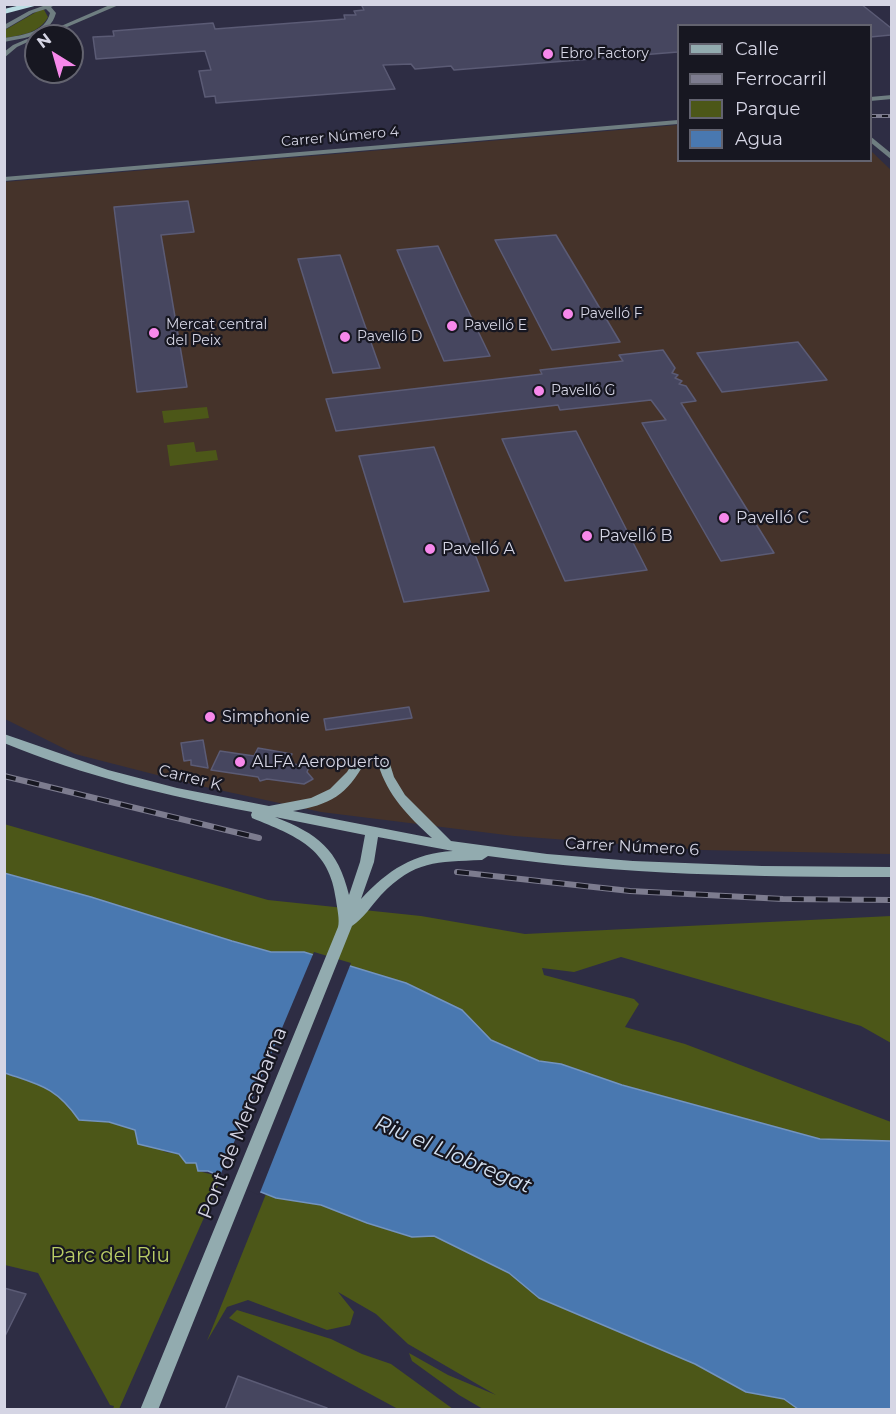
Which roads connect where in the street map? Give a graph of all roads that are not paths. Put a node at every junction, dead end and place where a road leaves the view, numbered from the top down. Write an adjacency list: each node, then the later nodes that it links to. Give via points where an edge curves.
1 (28, 4): 6 (highway)
2 (38, 4): 6 (highway)
3 (57, 4): 8 (street, via 31,12)
4 (116, 4): 7 (street)
5 (47, 7): 9 (street, via 53,18 42,29)
6 (4, 11)
7 (70, 24)
8 (4, 28)
9 (4, 41): 11 (street)
10 (24, 44): 11 (street)
11 (11, 50): 12 (street)
12 (4, 57)
13 (891, 97): 14 (street)
14 (872, 99)
15 (891, 104): 16 (street)
16 (872, 107)
17 (677, 115): 21 (street, Carrer Número 4)
18 (677, 122): 22 (street, Carrer Número 4)
19 (872, 140): 20 (street)
20 (891, 158)
21 (4, 172)
22 (4, 179)
23 (4, 738): 26 (main road, Carrer K, via 86,769)
24 (360, 762): 27 (main road, via 345,786 325,798)
25 (384, 764): 29 (main road, via 388,779 410,811)
26 (232, 806): 27 (main road, Carrer K); 32 (main road, via 299,832 324,850 342,888)
27 (262, 810): 28 (main road, Carrer K)
28 (372, 832): 29 (main road, Carrer Número 6); 32 (main road, Pont de Mercabarna, via 367,862)
29 (447, 844): 30 (main road, Carrer Número 6)
30 (504, 853): 31 (main road, Carrer Número 6, via 735,870); 32 (main road, via 432,858 406,867 380,888)
31 (891, 872)
32 (345, 927): 33 (main road, Pont de Mercabarna)
33 (149, 1410)

